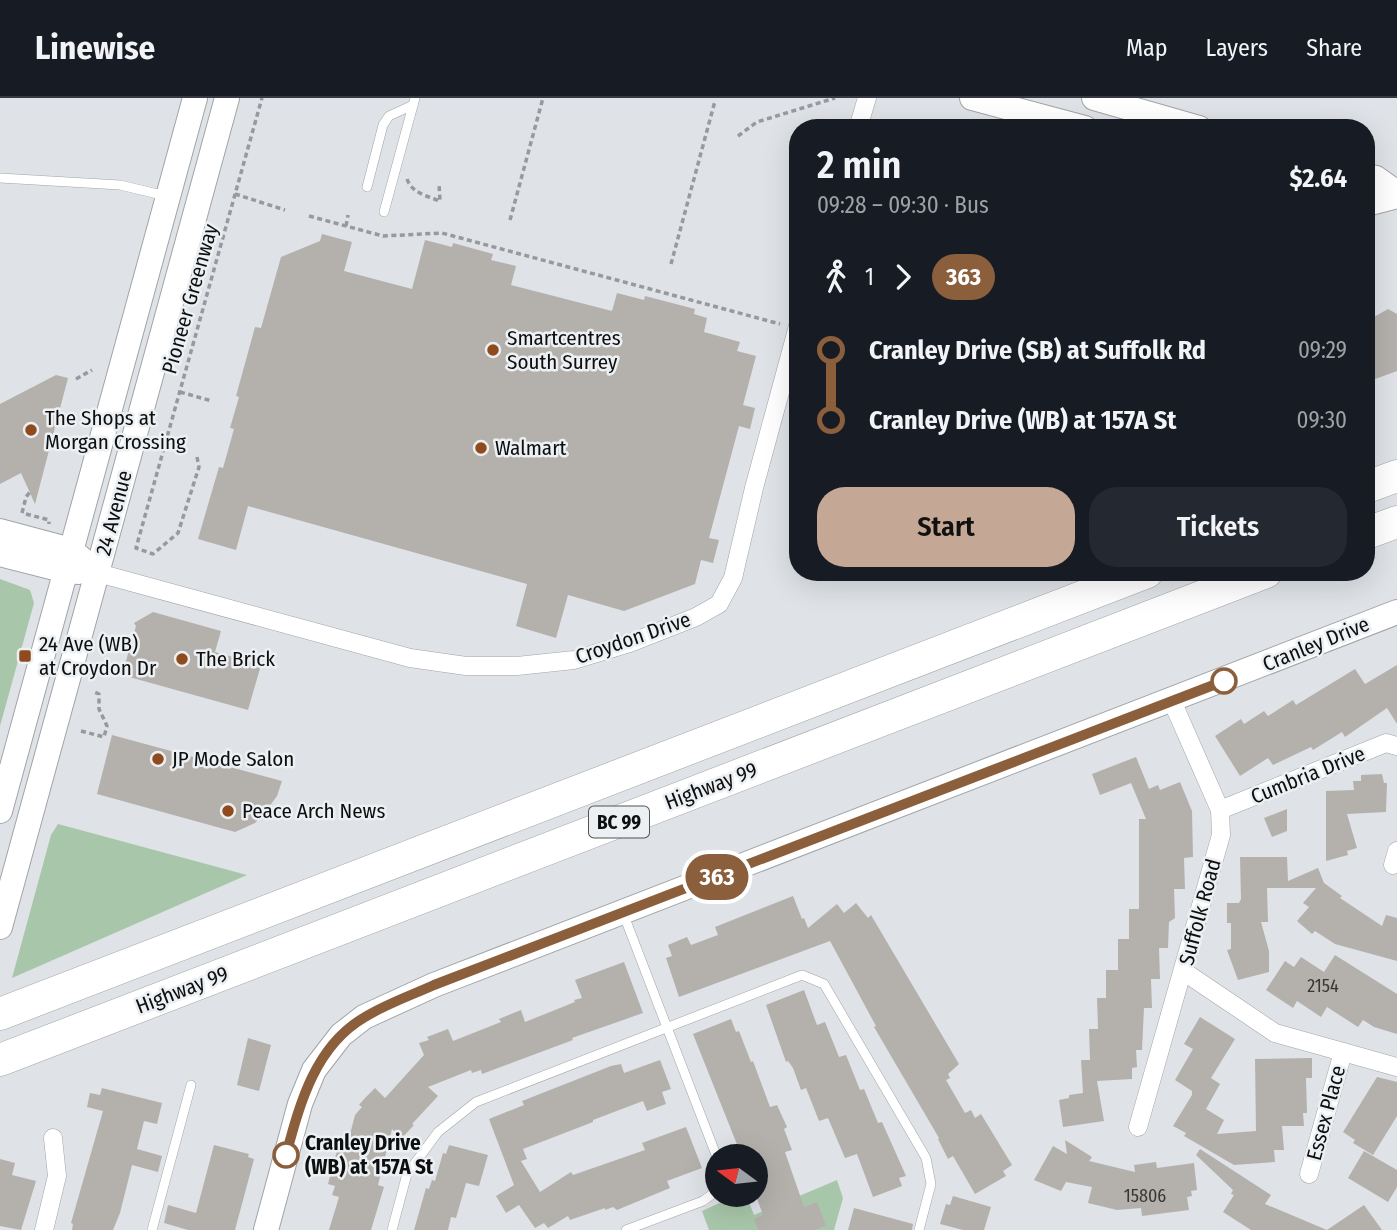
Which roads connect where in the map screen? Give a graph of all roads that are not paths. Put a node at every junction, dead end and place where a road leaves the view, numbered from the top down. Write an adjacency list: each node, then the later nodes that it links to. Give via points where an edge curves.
1 (195, 98): 14 (street, 24 Avenue)
2 (227, 98): 17 (street, 24 Avenue)
3 (867, 98): 7 (street)
4 (972, 98): 8 (street)
5 (1094, 98): 9 (street)
6 (414, 102): 12 (lane, via 389,116 383,125); 16 (lane)
7 (861, 119)
8 (1051, 119)
9 (1168, 119)
10 (0, 178): 14 (lane, via 120,185)
11 (1375, 178): 13 (street)
12 (367, 187)
13 (1397, 195): 15 (street)
14 (168, 197): 17 (street, via 177,213); 25 (street, 24 Avenue)
15 (1375, 202)
16 (384, 212)
17 (178, 278): 26 (street, 24 Avenue)
18 (789, 325): 26 (street, Croydon Drive, via 733,578 719,604 631,643 574,660 466,666 410,658)
19 (1397, 476): 20 (highway)
20 (1375, 484)
21 (1397, 522): 22 (highway)
22 (1375, 530)
23 (0, 531): 25 (street, Croydon Drive)
24 (0, 554): 25 (street, Croydon Drive)
25 (69, 561): 26 (street, Croydon Drive); 33 (street, 24 Avenue)
26 (97, 573): 35 (street, 24 Avenue)
27 (1124, 581): 37 (highway, Highway 99 / BC 99)
28 (1243, 581): 40 (highway, Highway 99 / BC 99)
29 (1397, 612): 30 (street, Cranley Drive)
30 (1172, 701): 32 (street, Suffolk Road); 34 (street, Cranley Drive)
31 (1397, 746): 32 (street, Cumbria Drive, via 1386,744)
32 (1220, 810): 36 (street, Suffolk Road, via 1221,835)
33 (0, 811)
34 (623, 913): 38 (lane); 50 (street, Cranley Drive, via 434,985 364,1017 341,1035 314,1070 300,1104)
35 (0, 927)
36 (1183, 971): 39 (street, via 1275,1033); 43 (street, Suffolk Road)
37 (0, 1014)
38 (666, 1027): 45 (lane); 51 (lane, via 476,1102 438,1132 407,1174); 53 (lane, via 803,975 824,984 926,1158 931,1184)
39 (1343, 1052): 41 (street); 46 (street, Essex Place)
40 (0, 1060)
41 (1397, 1066)
42 (191, 1086): 49 (lane)
43 (1138, 1127)
44 (52, 1138): 48 (street, via 57,1176)
45 (712, 1144)
46 (1309, 1174)
47 (705, 1200): 52 (lane)
48 (44, 1230)
49 (152, 1230)
50 (266, 1230)
51 (392, 1230)
52 (626, 1230)
53 (919, 1230)

